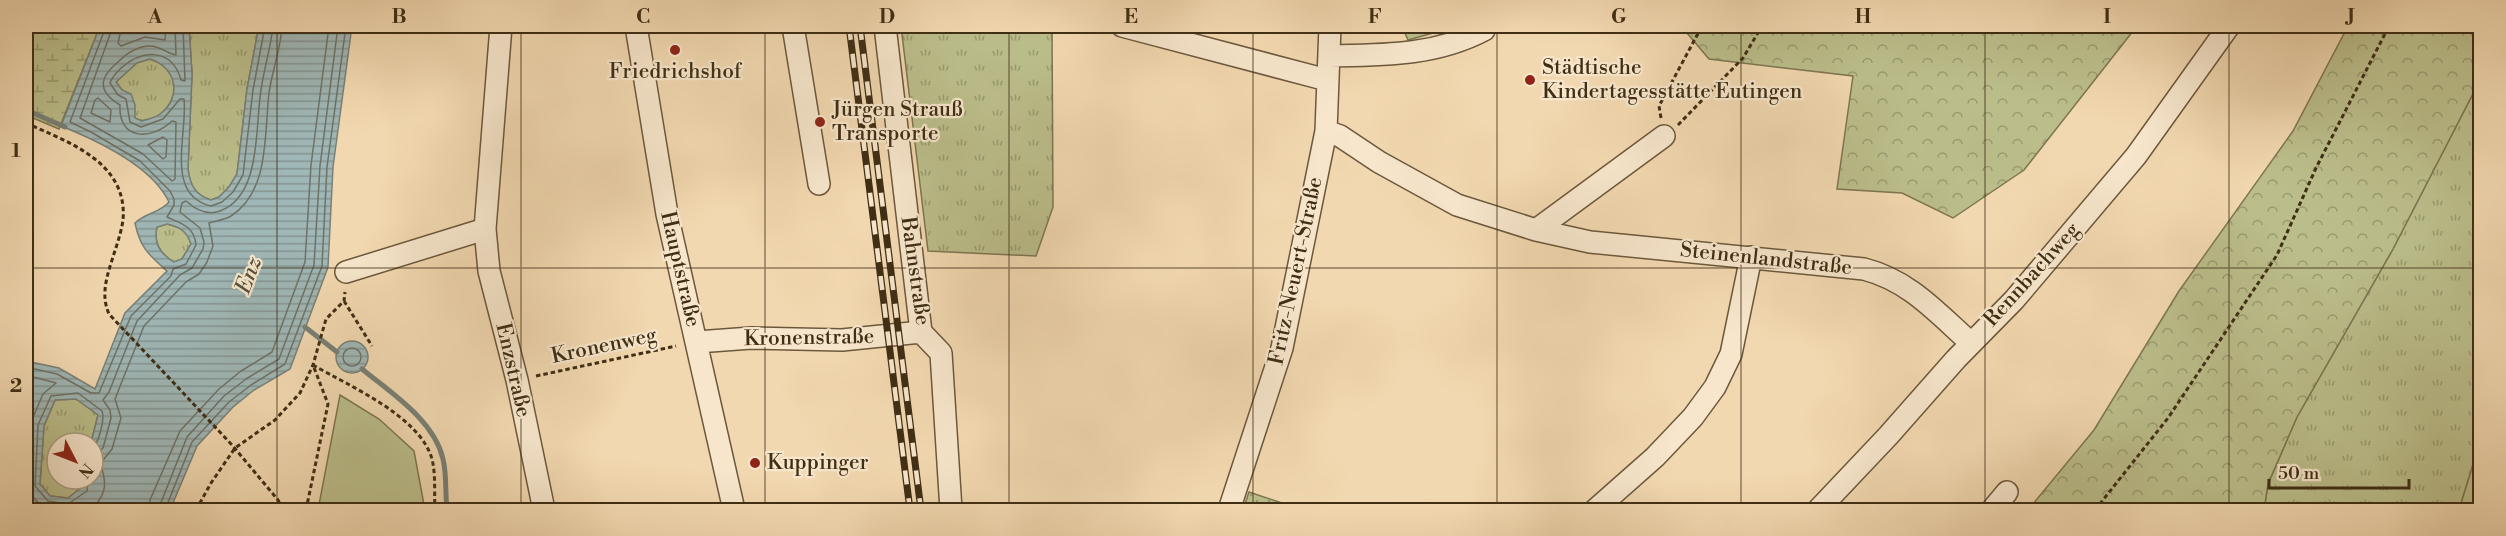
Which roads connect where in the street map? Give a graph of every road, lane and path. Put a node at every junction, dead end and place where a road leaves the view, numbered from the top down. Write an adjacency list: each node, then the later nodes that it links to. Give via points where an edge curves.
1 (501, 26): 19 (street, Enzstraße)
2 (636, 26): 25 (street, Hauptstraße, via 665,203)
3 (793, 26): 18 (street)
4 (885, 26): 24 (street, Bahnstraße)
5 (1122, 26): 12 (street)
6 (1330, 26): 13 (street, Fritz-Neuert-Straße)
7 (1484, 26): 13 (street, via 1484,30 1469,38 1407,54)
8 (1702, 26): 17 (path, via 1659,106)
9 (1762, 26): 17 (path, via 1743,58)
10 (2229, 26): 26 (street, Rennbachweg, via 2136,156 2014,300)
11 (2389, 26): 43 (path, via 2316,168 2277,255 2168,418)
12 (1179, 32): 14 (street)
13 (1329, 56): 14 (street, Fritz-Neuert-Straße)
14 (1327, 80): 16 (street, Fritz-Neuert-Straße)
15 (26, 123): 30 (path, via 89,153 106,168 118,187 123,218 106,284 104,303 109,314)
16 (1326, 130): 20 (street, Steinenlandstraße, via 1458,205); 39 (street, Fritz-Neuert-Straße, via 1282,348)
17 (1664, 136): 20 (street)
18 (819, 184)
19 (485, 229): 22 (street); 29 (street, Enzstraße, via 489,271)
20 (1536, 230): 21 (street, Steinenlandstraße, via 1590,242)
21 (1751, 257): 26 (street, Steinenlandstraße, via 1884,274 1906,285); 40 (street, via 1731,354 1715,387 1655,457)
22 (346, 272): 23 (path)
23 (344, 301): 27 (path); 28 (path, via 326,319)
24 (921, 332): 25 (street, Kronenstraße, via 842,340 751,338); 38 (street, Bahnstraße, via 941,353)
25 (697, 342): 29 (path, Kronenweg); 37 (street, Hauptstraße)
26 (1971, 344): 41 (street, Rennbachweg)
27 (372, 346)
28 (313, 364): 30 (path, via 294,400 275,420); 34 (path, via 328,404); 35 (path, via 397,414 424,442 432,460)
29 (517, 380): 36 (street, Enzstraße)
30 (236, 448): 32 (path); 33 (path)
31 (2007, 492): 42 (street)
32 (195, 510)
33 (284, 510)
34 (306, 510)
35 (435, 510)
36 (544, 510)
37 (734, 510)
38 (951, 510)
39 (1229, 510)
40 (1595, 510)
41 (1818, 510)
42 (1992, 510)
43 (2095, 510)

